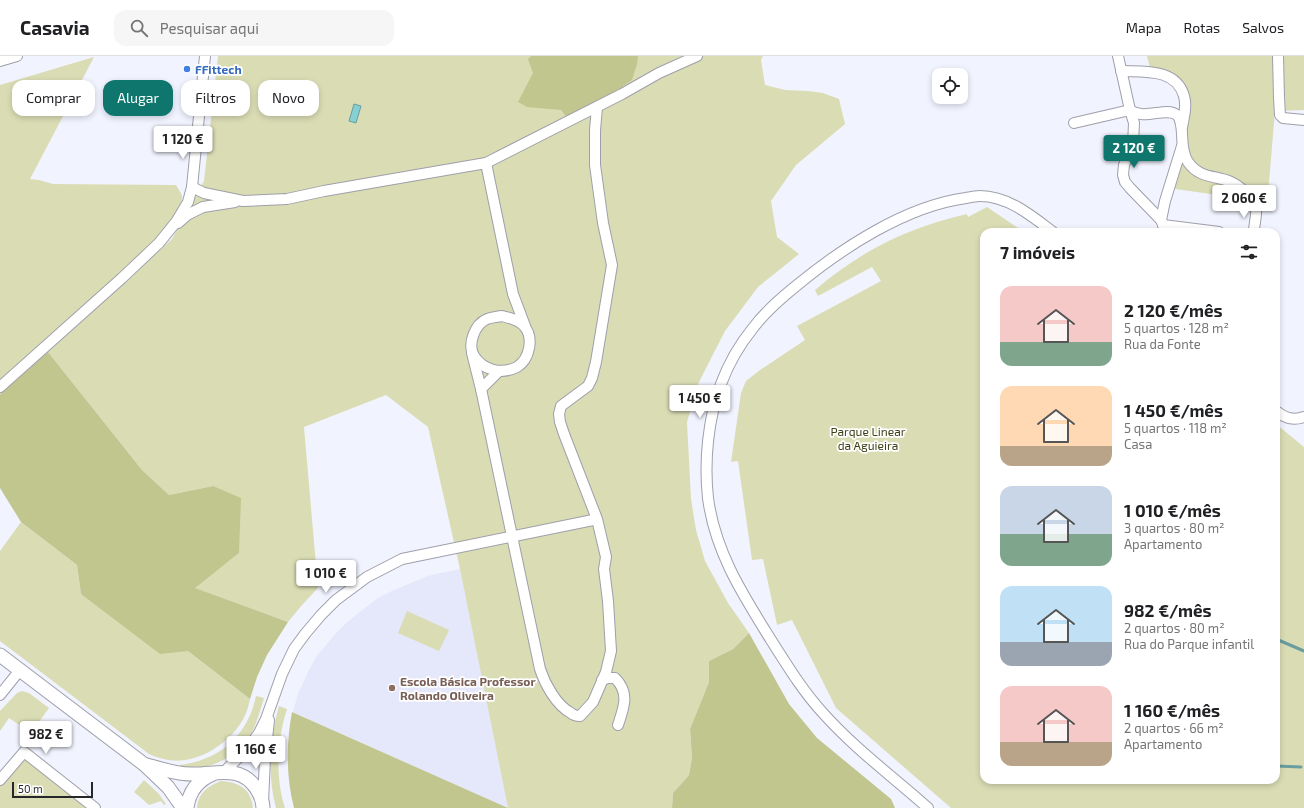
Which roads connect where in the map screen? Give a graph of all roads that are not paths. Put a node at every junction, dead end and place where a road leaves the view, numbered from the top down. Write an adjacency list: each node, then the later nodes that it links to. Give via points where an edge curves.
1 (17, 56): 6 (street)
2 (205, 56): 15 (street)
3 (697, 56): 8 (street, via 659,73)
4 (1118, 56): 7 (street)
5 (1278, 56): 10 (street, via 1280,115 1284,118)
6 (0, 61)
7 (1121, 71): 9 (street); 12 (street, via 1156,72 1174,80 1184,95)
8 (597, 107): 14 (street); 35 (street, via 596,165 603,223 612,265 592,378 588,386 561,406 559,414 564,434 597,519 606,557 604,569 611,651)
9 (1130, 110): 11 (street); 12 (street, via 1137,114 1172,113 1180,121); 17 (street, via 1134,123 1134,138 1122,175)
10 (1304, 120)
11 (1074, 123)
12 (1182, 131): 13 (street)
13 (1182, 146): 17 (street, via 1165,201); 21 (street, via 1187,161 1196,171 1230,182 1254,200)
14 (486, 163): 16 (street, via 287,199); 22 (street)
15 (192, 187): 16 (street, via 204,194); 18 (street, via 188,202)
16 (243, 201): 18 (street, via 203,207 187,215)
17 (1163, 226): 20 (street)
18 (171, 228): 27 (street, via 144,258)
19 (1048, 228): 46 (street, via 1015,206 999,199 980,196 923,208 890,224 821,266 783,296 752,328 734,356 721,383 713,409 708,452 708,499 717,538 727,565 787,666 821,712 849,741)
20 (1182, 228)
21 (1254, 228)
22 (513, 294): 23 (street, via 509,308); 24 (street)
23 (502, 316): 24 (street, via 519,321); 25 (street, via 480,323 473,333)
24 (525, 327): 26 (street, via 530,343 524,360 517,367)
25 (472, 353): 26 (street, via 483,367); 28 (street)
26 (499, 371): 28 (street)
27 (0, 387)
28 (481, 389): 32 (street)
29 (1280, 414): 30 (street, via 1290,419)
30 (1304, 418)
31 (593, 520): 32 (street)
32 (513, 537): 35 (street, via 544,680 561,705 571,714 580,716 593,702); 37 (street, via 402,559 367,577 336,600 294,649)
33 (0, 655): 34 (street)
34 (20, 670): 36 (street); 39 (street)
35 (602, 680): 38 (street, via 615,678 622,686 625,702)
36 (0, 695)
37 (274, 697): 40 (street, via 266,719 249,747); 42 (street, via 266,740)
38 (618, 725)
39 (145, 764): 40 (street, via 177,773); 44 (street)
40 (220, 772): 42 (street, via 233,772 244,776 260,793); 45 (street, via 199,782 192,790)
41 (0, 780): 43 (street, via 24,752)
42 (263, 806)
43 (95, 808)
44 (184, 808)
45 (187, 808)
46 (928, 808)

